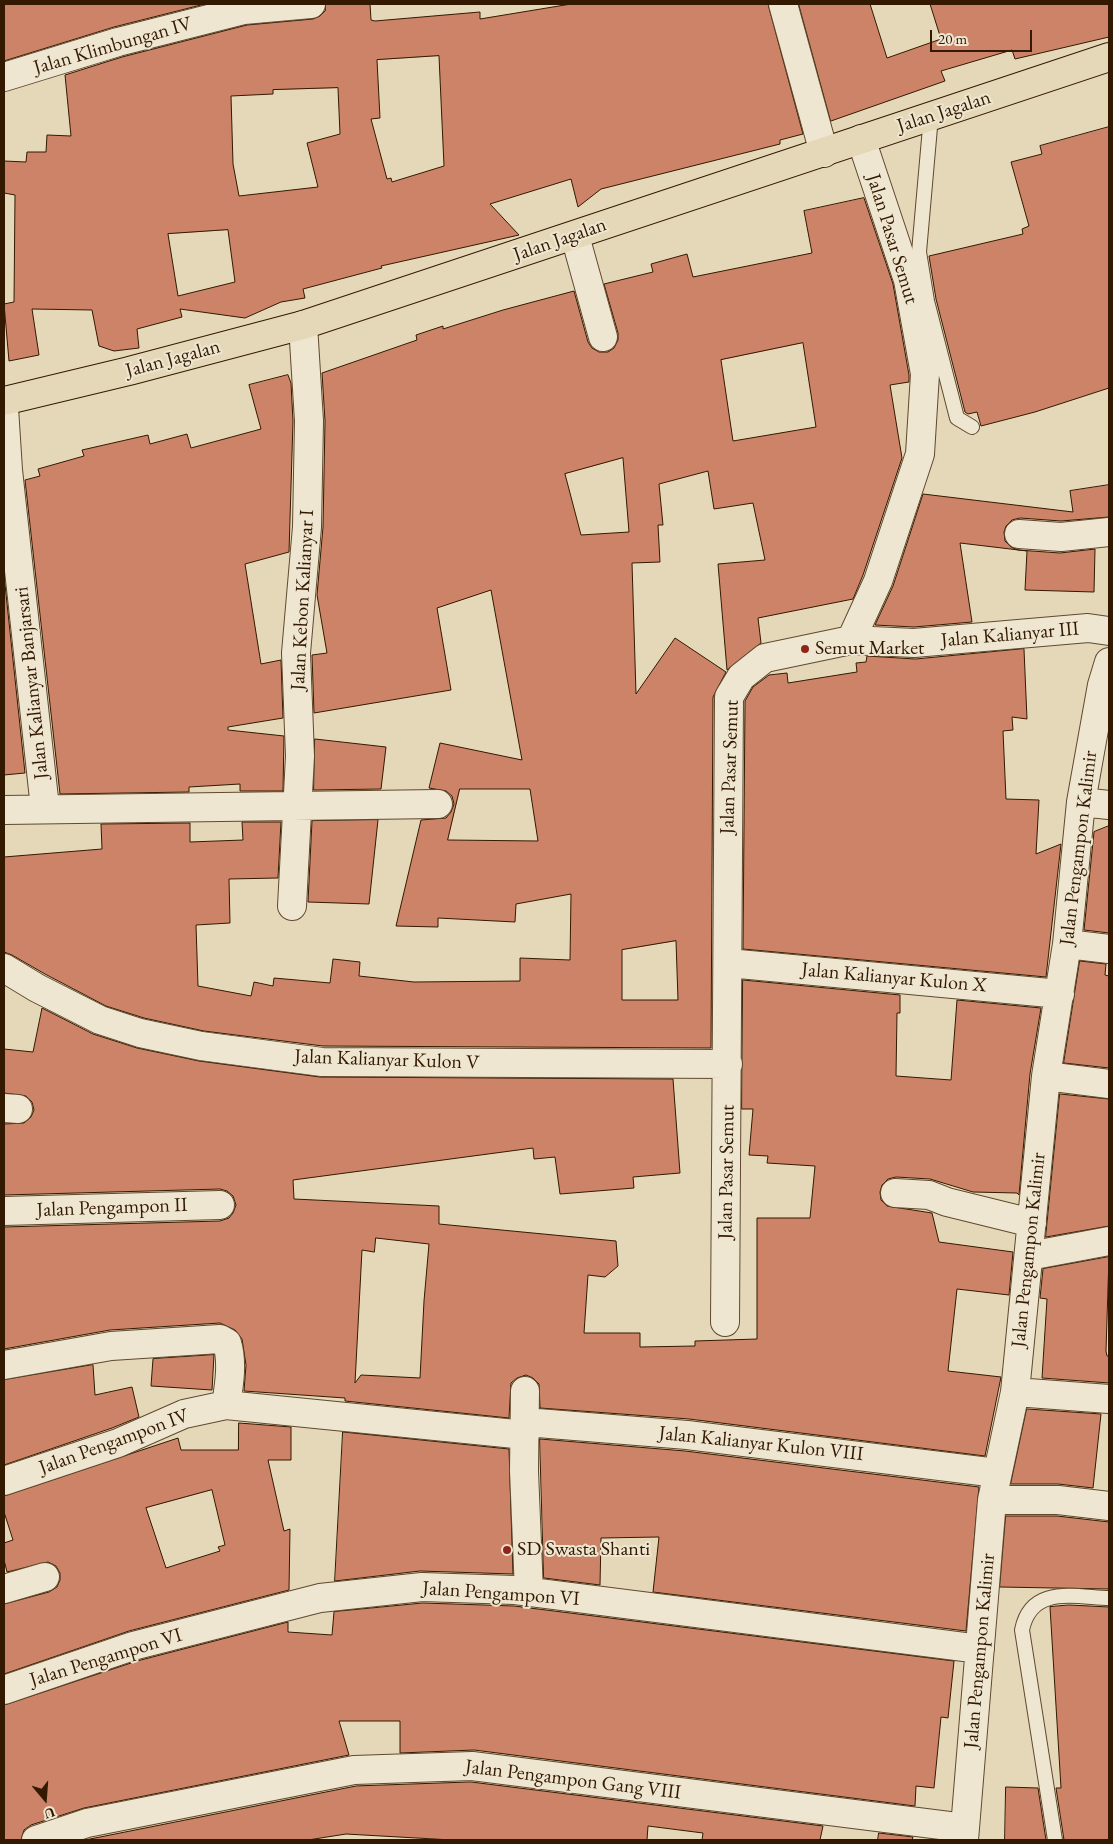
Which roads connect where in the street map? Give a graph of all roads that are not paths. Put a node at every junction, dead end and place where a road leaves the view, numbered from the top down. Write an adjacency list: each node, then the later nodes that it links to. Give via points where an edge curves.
1 (311, 4): 4 (street, Jalan Klimbungan IV, via 244,10 118,42)
2 (783, 4): 7 (street)
3 (1109, 56): 5 (main road, Jalan Jagalan)
4 (4, 77)
5 (931, 116): 6 (main road, Jalan Jagalan); 13 (lane, via 919,252 926,301 957,418)
6 (861, 139): 7 (main road, Jalan Jagalan); 17 (street, Jalan Pasar Semut, via 908,280 925,374 920,454 878,581)
7 (824, 153): 8 (main road, Jalan Jagalan)
8 (575, 236): 9 (main road, Jalan Jagalan); 10 (street)
9 (303, 325): 11 (main road, Jalan Jagalan); 21 (street, Jalan Kebon Kalianyar I, via 309,421 307,527 296,653 300,756)
10 (603, 337)
11 (4, 400)
12 (4, 408): 24 (street, Jalan Kalianyar Banjarsari)
13 (972, 427)
14 (1109, 532): 15 (street, via 1061,537)
15 (1019, 534)
16 (1109, 631): 17 (street, Jalan Kalianyar III, via 1088,628 914,643)
17 (851, 640): 29 (street, Jalan Pasar Semut, via 765,658 741,677 729,697)
18 (1109, 662): 19 (street, Jalan Pengampon Kalimir, via 1102,684)
19 (1102, 734): 20 (street, Jalan Pengampon Kalimir)
20 (1081, 802): 23 (street); 27 (street, Jalan Pengampon Kalimir)
21 (298, 804): 22 (street); 24 (street); 26 (street, Jalan Kebon Kalianyar I)
22 (438, 804)
23 (1109, 805)
24 (45, 808): 25 (street)
25 (4, 810)
26 (292, 906)
27 (1068, 944): 28 (street); 31 (street, Jalan Pengampon Kalimir)
28 (1109, 949)
29 (728, 962): 31 (street, Jalan Kalianyar Kulon X); 32 (street, Jalan Pasar Semut)
30 (4, 968): 32 (street, Jalan Kalianyar Kulon V, via 100,1020 140,1033 201,1046 322,1062)
31 (1060, 994): 33 (street, Jalan Pengampon Kalimir)
32 (728, 1064): 41 (street, Jalan Pasar Semut)
33 (1046, 1076): 34 (street); 38 (street, Jalan Pengampon Kalimir)
34 (1109, 1084)
35 (895, 1193): 38 (street, via 929,1195)
36 (220, 1205): 37 (street, Jalan Pengampon II)
37 (4, 1211)
38 (1032, 1222): 40 (street, Jalan Pengampon Kalimir)
39 (1109, 1241): 40 (street)
40 (1030, 1256): 44 (street, Jalan Pengampon Kalimir)
41 (726, 1322)
42 (4, 1364): 46 (street, via 111,1346 220,1339 227,1343 229,1386)
43 (525, 1391): 47 (street)
44 (1015, 1392): 45 (street); 48 (street, Jalan Pengampon Kalimir)
45 (1109, 1399)
46 (226, 1405): 47 (street, Jalan Pengampon IV); 49 (street, Jalan Pengampon IV, via 184,1414 118,1443)
47 (525, 1428): 48 (street, Jalan Kalianyar Kulon VIII, via 687,1435); 54 (street)
48 (997, 1473): 50 (street, Jalan Pengampon Kalimir)
49 (4, 1481)
50 (992, 1500): 51 (street, via 1058,1500); 56 (street, Jalan Pengampon Kalimir)
51 (1109, 1506)
52 (45, 1577): 53 (street)
53 (4, 1589)
54 (529, 1592): 56 (street, Jalan Pengampon VI); 57 (street, Jalan Pengampon VI, via 422,1586 320,1598 133,1646)
55 (1109, 1598): 60 (lane, via 1054,1597 1037,1601 1024,1621 1022,1630)
56 (980, 1649): 58 (street, Jalan Pengampon Kalimir)
57 (4, 1690)
58 (965, 1834): 59 (street, Jalan Pengampon Gang VIII, via 472,1766 354,1770 88,1823)
59 (36, 1840)
60 (1055, 1840)

